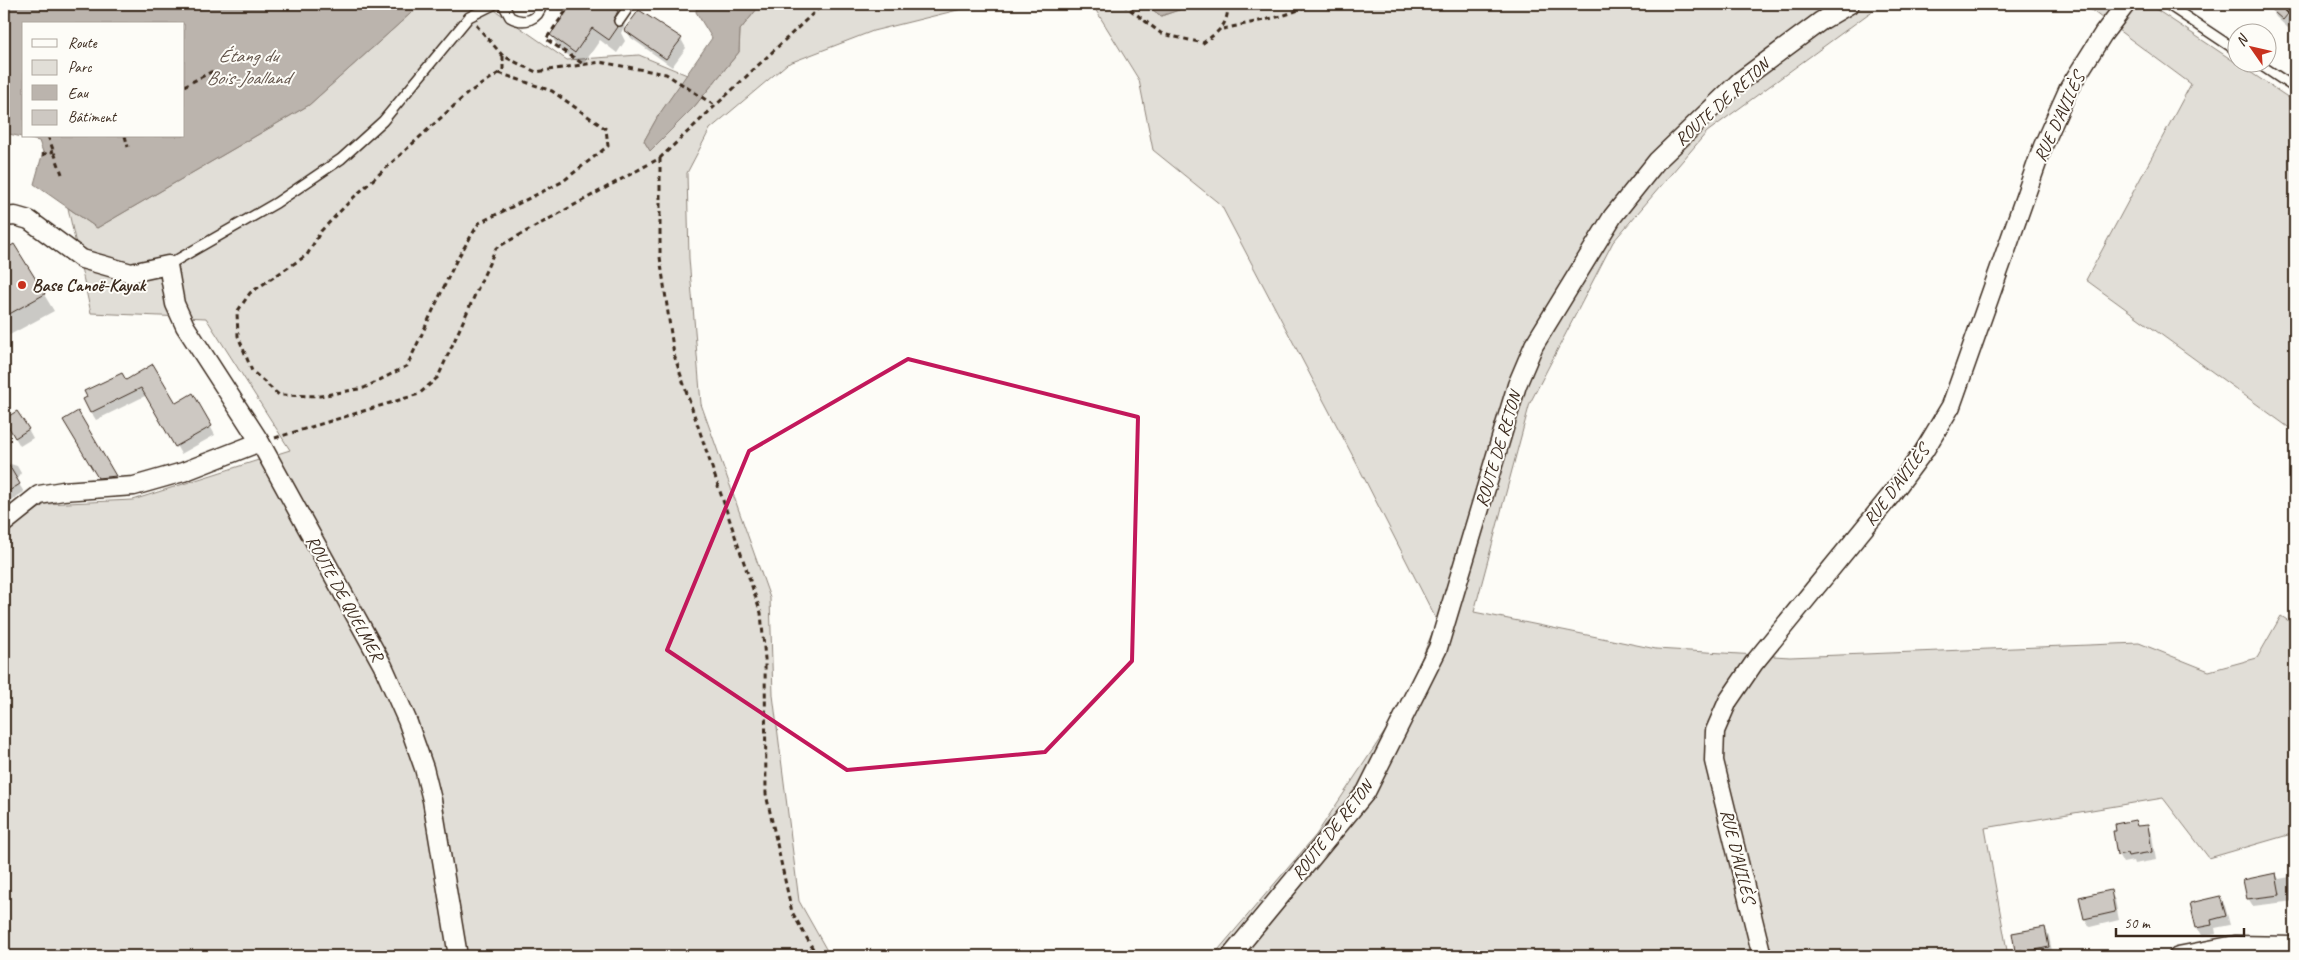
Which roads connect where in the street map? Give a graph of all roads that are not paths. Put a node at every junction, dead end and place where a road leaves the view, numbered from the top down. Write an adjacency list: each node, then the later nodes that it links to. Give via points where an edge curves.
1 (496, 4): 15 (lane, via 469,17 383,121 341,158 276,203)
2 (503, 4): 3 (lane, via 510,17 522,22 534,18)
3 (542, 4)
4 (622, 4): 10 (lane, via 628,8)
5 (1850, 4): 20 (street, ROUTE DE RETON, via 1821,20 1740,81 1658,161 1613,216 1534,345 1514,393 1438,648 1366,792)
6 (2126, 4): 21 (street, RUE D'AVILÈS, via 2069,88 2043,146 1951,406 1924,451 1892,494 1754,663 1728,701 1714,731 1714,761)
7 (2167, 4): 11 (lane)
8 (2286, 4): 9 (lane)
9 (2295, 12)
10 (619, 21)
11 (2226, 43)
12 (2271, 72): 13 (lane)
13 (2295, 88)
14 (4, 217): 15 (street, via 29,220 82,259 131,274)
15 (168, 265): 16 (street, ROUTE DE QUELMER, via 175,304 185,326)
16 (260, 442): 17 (street, via 183,472 134,486 39,495); 19 (street, ROUTE DE QUELMER, via 383,666 408,720 432,800)
17 (4, 523)
18 (2295, 946): 22 (street, via 2235,945)
19 (458, 956)
20 (1230, 956)
21 (1762, 956)
22 (2178, 956)

